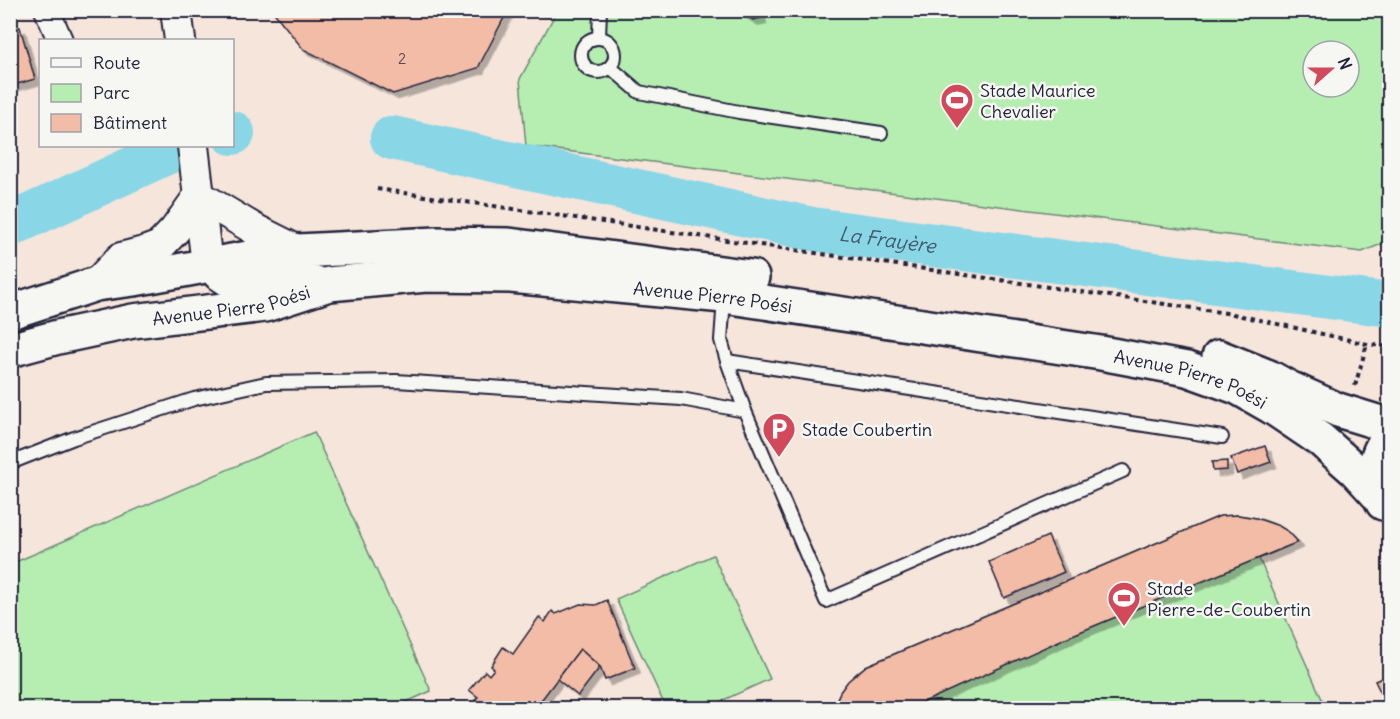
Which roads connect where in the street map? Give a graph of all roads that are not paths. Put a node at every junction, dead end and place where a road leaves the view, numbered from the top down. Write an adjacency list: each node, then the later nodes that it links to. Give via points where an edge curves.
1 (46, 10): 5 (street)
2 (176, 10): 6 (street)
3 (600, 10): 4 (lane)
4 (599, 38): 7 (lane, via 612,46 615,57); 7 (lane, via 588,41 580,56 589,70 600,72)
5 (60, 39)
6 (180, 39)
7 (610, 67): 8 (lane, via 639,92 739,112)
8 (881, 133)
9 (193, 147): 10 (street)
10 (199, 196): 11 (street); 12 (street); 13 (street, via 160,246 121,258)
11 (298, 251): 12 (main road, Avenue Pierre Poési); 15 (main road, Avenue Pierre Poési, via 437,244 509,245)
12 (207, 264): 13 (main road, Avenue Pierre Poési); 14 (main road, via 228,279); 17 (main road, via 176,290 140,302)
13 (96, 284): 16 (main road, Avenue Pierre Poési)
14 (328, 284): 15 (main road, Avenue Pierre Poési, via 426,275); 17 (main road, Avenue Pierre Poési, via 265,306)
15 (725, 285): 19 (lane, via 721,340); 21 (main road, Avenue Pierre Poési, via 1123,334 1202,351 1338,410); 26 (main road, Avenue Pierre Poési, via 1187,369 1237,387 1272,407 1356,471)
16 (10, 312)
17 (133, 321): 18 (main road, Avenue Pierre Poési)
18 (10, 350)
19 (727, 361): 20 (lane); 22 (lane)
20 (745, 411): 24 (lane, via 681,399 396,381 266,383 194,399); 25 (lane, via 826,601)
21 (1389, 426)
22 (1222, 437)
23 (1389, 437): 26 (main road, via 1377,459 1375,477)
24 (10, 463)
25 (1123, 471)
26 (1384, 504)

